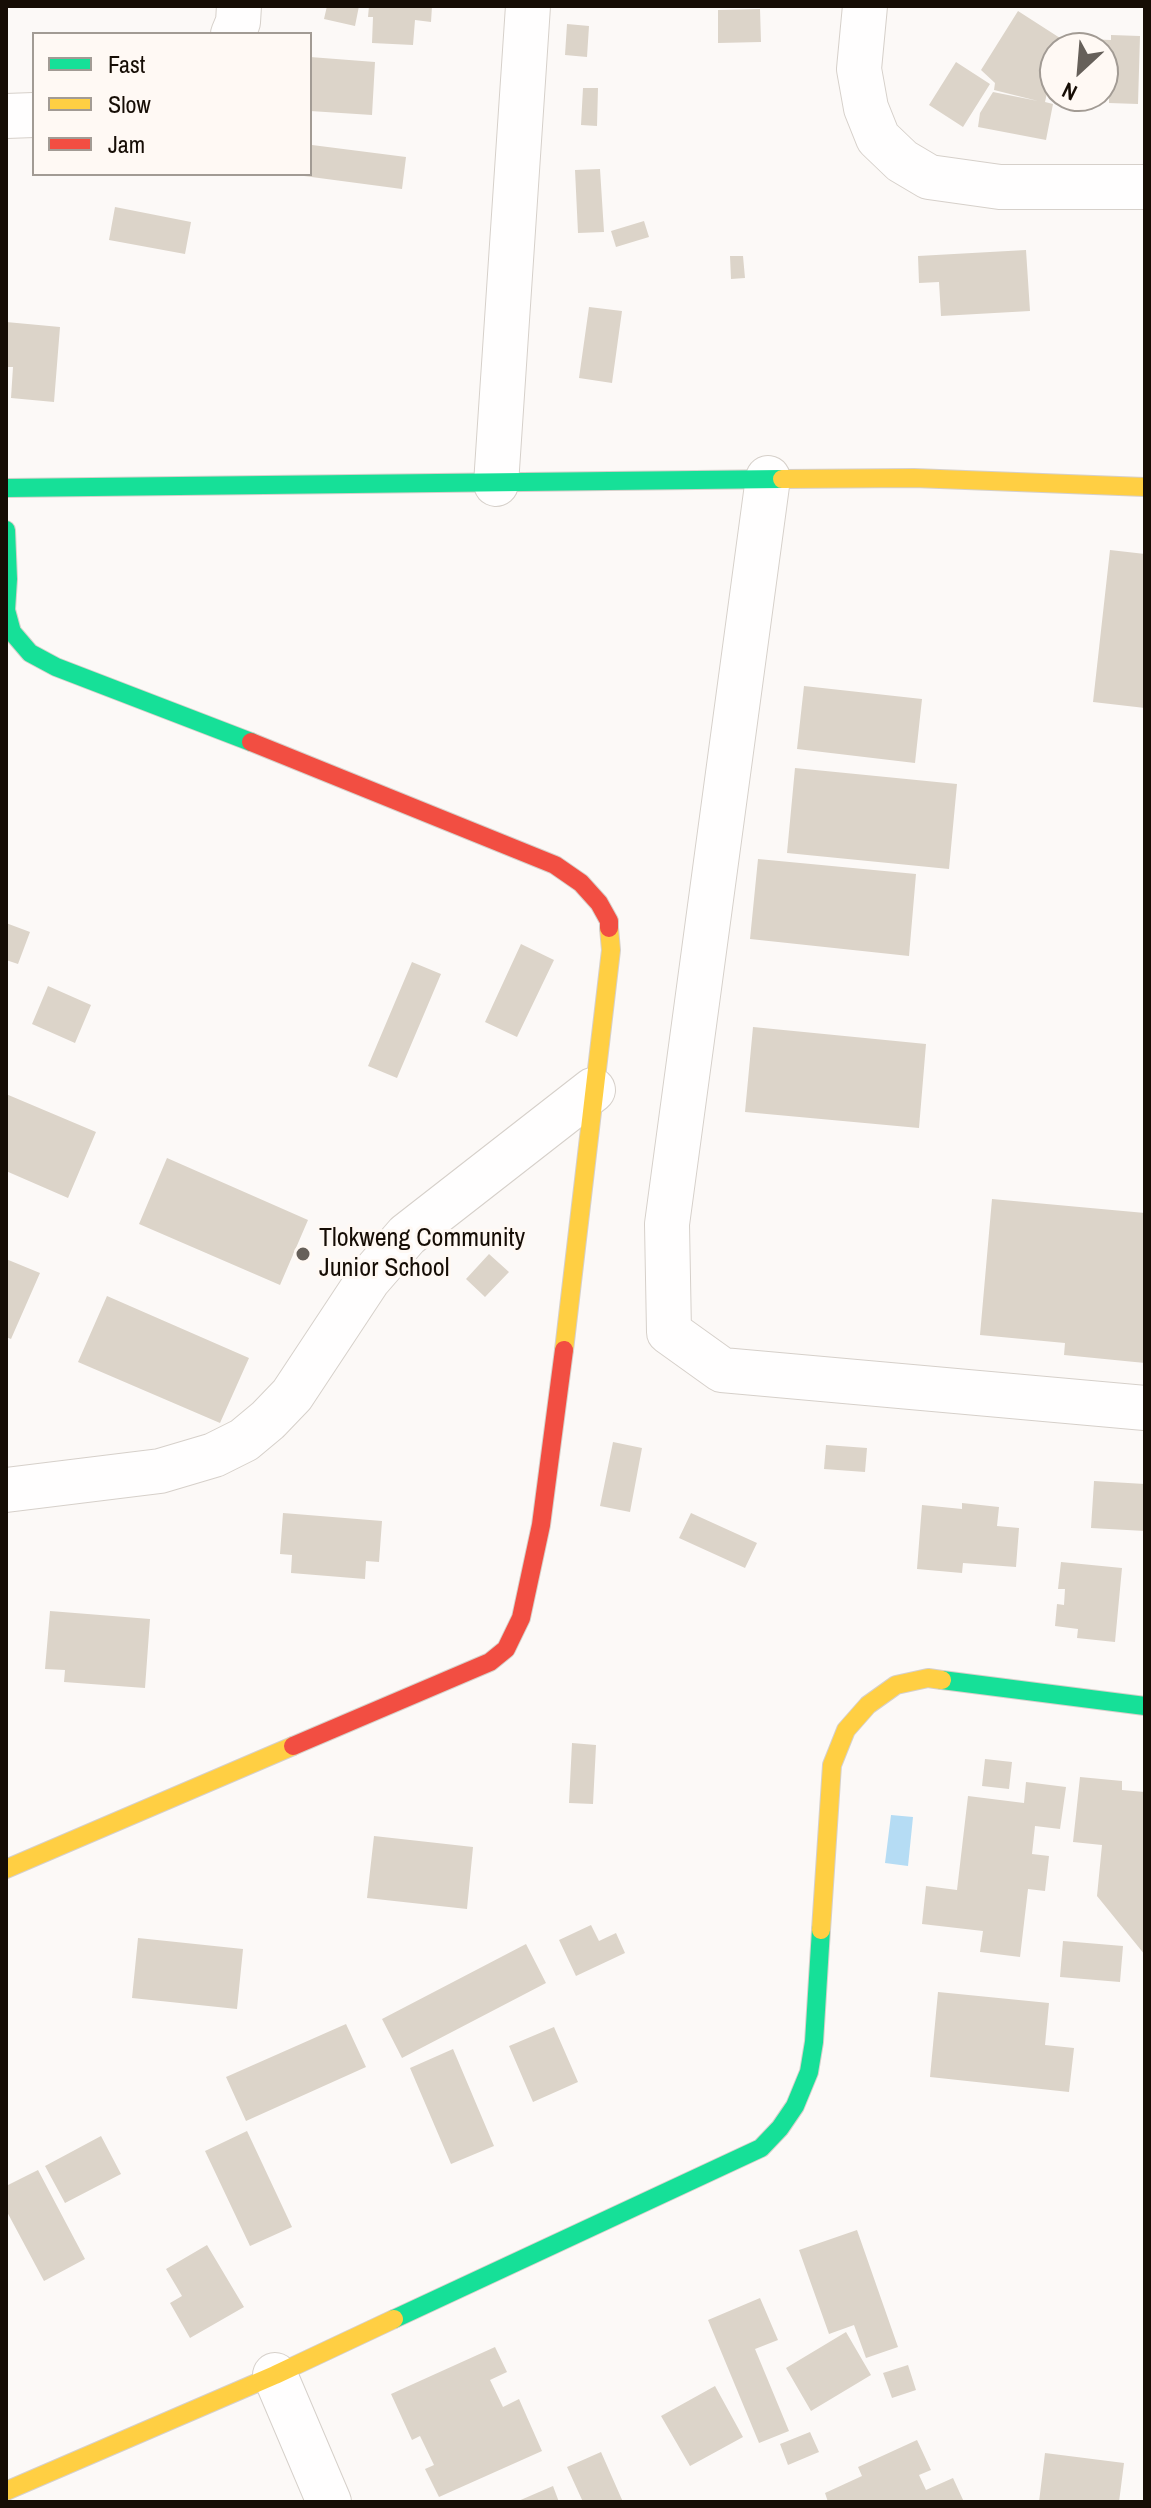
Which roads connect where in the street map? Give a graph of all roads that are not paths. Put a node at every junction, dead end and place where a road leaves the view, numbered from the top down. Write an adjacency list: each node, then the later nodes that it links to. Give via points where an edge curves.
1 (239, 6): 4 (street)
2 (528, 6): 9 (street)
3 (865, 6): 7 (street, via 859,69 866,108 878,138 902,161 929,177 1000,187)
4 (234, 32)
5 (32, 115): 6 (street)
6 (6, 116)
7 (1145, 187)
8 (768, 478): 9 (street); 10 (street); 14 (street, via 667,1224 669,1332 722,1370)
9 (496, 484): 11 (street)
10 (1145, 487)
11 (6, 488)
12 (6, 530): 13 (street, via 6,610 12,632 30,653 555,865 581,883 609,921 611,950)
13 (593, 1090): 15 (street, via 407,1235 368,1280 292,1395 244,1440 160,1471); 17 (street, via 541,1525 521,1618 506,1649 490,1662)
14 (1145, 1408)
15 (6, 1490)
16 (1145, 1706): 18 (street, via 928,1678 896,1685 868,1705 846,1730 832,1765 812,2057 803,2091 780,2128 761,2148)
17 (6, 1869)
18 (275, 2375): 19 (street); 20 (street)
19 (6, 2491)
20 (329, 2502)

